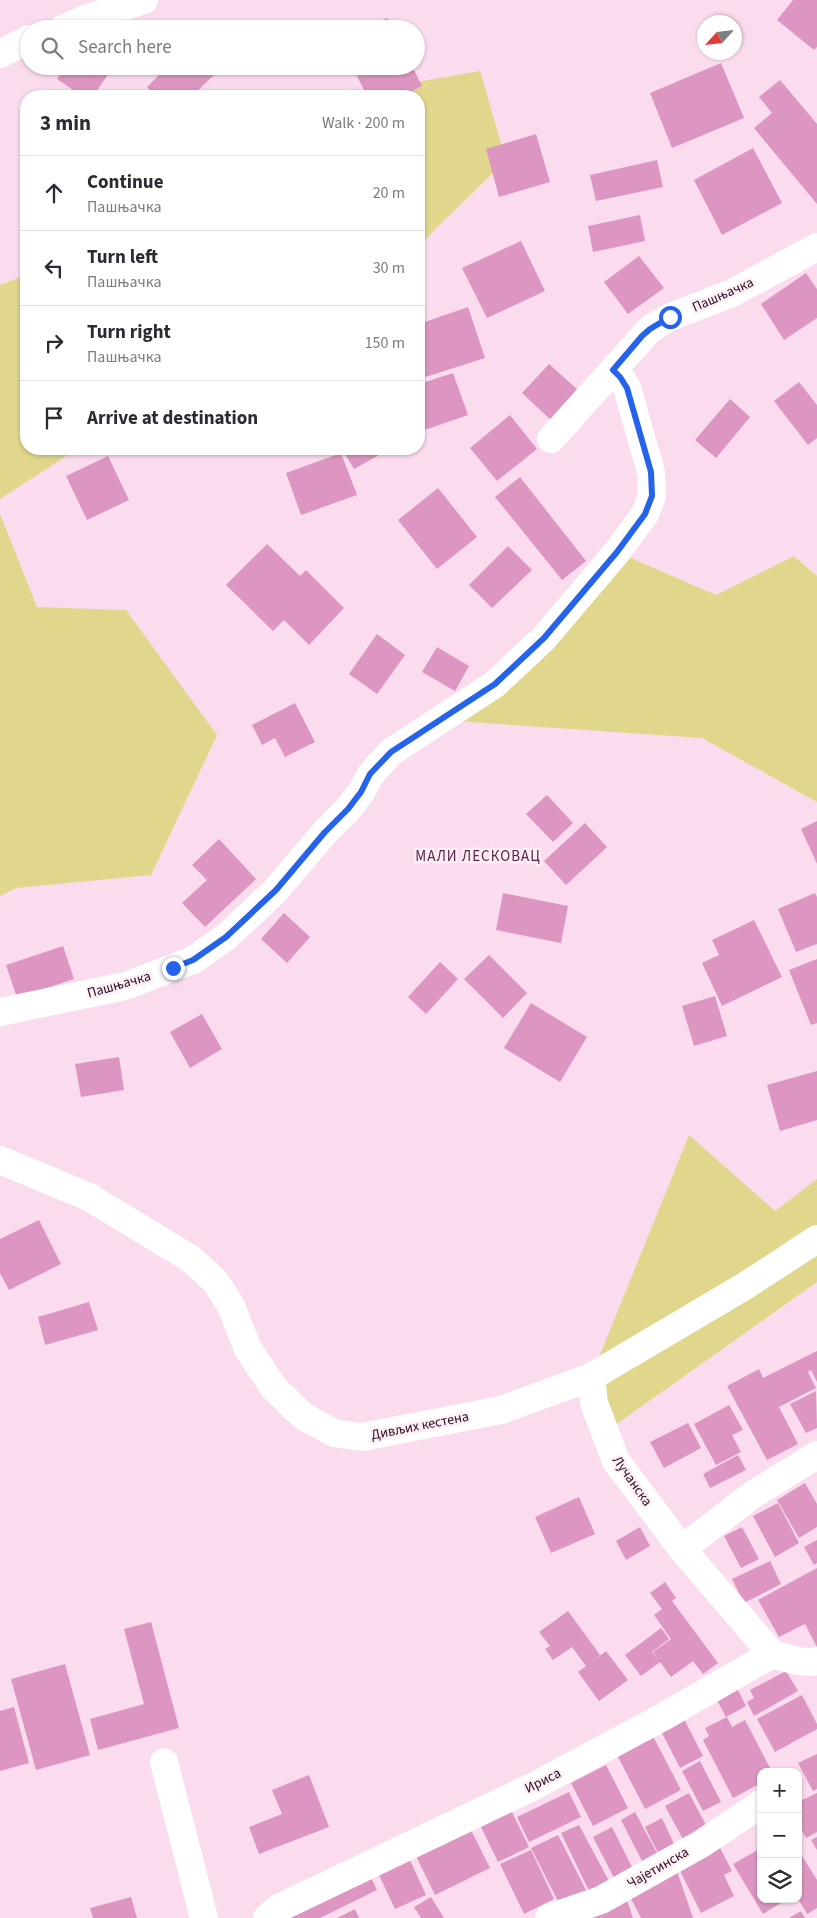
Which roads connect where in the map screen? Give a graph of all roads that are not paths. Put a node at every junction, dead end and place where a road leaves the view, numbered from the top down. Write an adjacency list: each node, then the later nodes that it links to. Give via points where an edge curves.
1 (144, 0): 2 (street)
2 (83, 20)
3 (20, 44): 4 (street)
4 (0, 54)
5 (817, 247): 6 (street, Пашњачка, via 732,293 670,317 650,329)
6 (613, 370): 7 (street, Пашњачка); 8 (street, Пашњачка, via 627,388 651,472 652,496 645,514 617,552 544,638 495,684 391,752 370,774 348,809 276,890 226,937 193,960 125,986)
7 (552, 439)
8 (0, 1012)
9 (0, 1160): 11 (street, Дивљих кестена, via 89,1197 191,1259 215,1281 231,1306 248,1349 274,1388 303,1416 334,1433 362,1437 501,1410)
10 (817, 1238): 11 (street, Дивљих кестена, via 745,1286)
11 (591, 1377): 13 (street, Лучанска, via 594,1403 616,1461)
12 (817, 1454): 13 (street, via 752,1495)
13 (682, 1549): 14 (street, Лучанска)
14 (772, 1654): 15 (street, via 797,1661); 19 (street, Ириса, via 534,1786 279,1908)
15 (817, 1661)
16 (164, 1762): 18 (street)
17 (757, 1807): 20 (street, Чајетинска, via 701,1844 601,1900)
18 (204, 1918)
19 (266, 1918)
20 (549, 1918)

